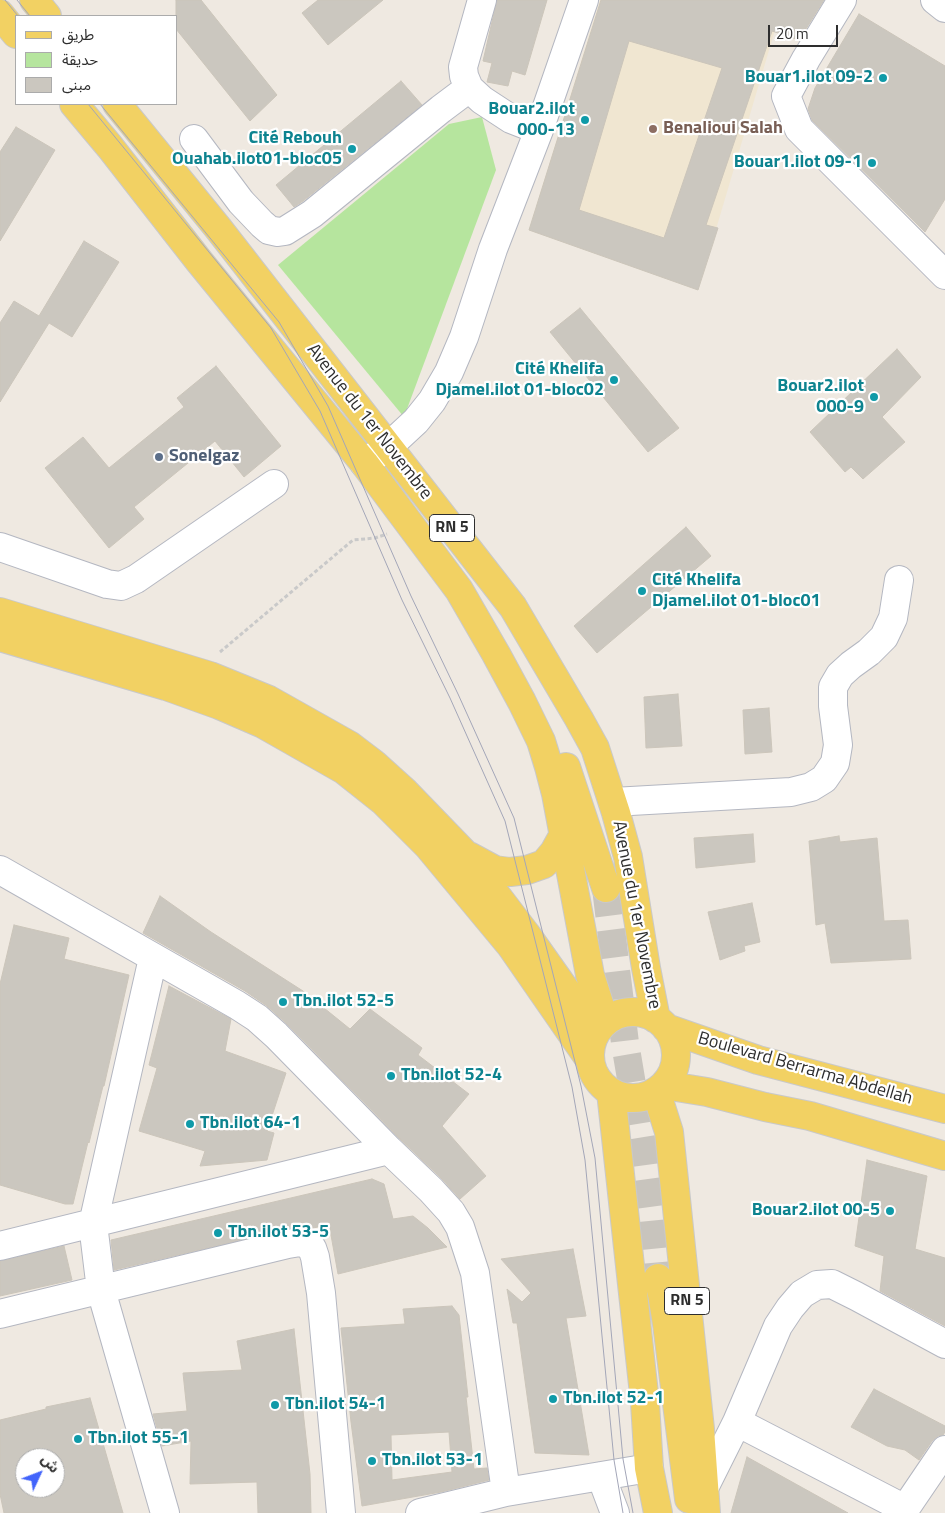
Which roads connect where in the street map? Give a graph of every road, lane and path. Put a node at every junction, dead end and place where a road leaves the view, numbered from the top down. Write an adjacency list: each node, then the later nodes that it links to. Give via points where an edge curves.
1 (34, 0): 7 (main road)
2 (482, 0): 8 (street, via 462,67)
3 (584, 0): 11 (street)
4 (842, 0): 13 (street, via 786,96 799,129)
5 (935, 0): 6 (street)
6 (945, 8)
7 (46, 15)
8 (469, 88): 11 (street, via 511,119); 12 (street, via 312,214 285,231 269,230 262,224 241,202)
9 (75, 105): 15 (main road, Avenue du 1er Novembre / RN 5)
10 (118, 105): 14 (main road, Avenue du 1er Novembre / RN 5)
11 (539, 130): 14 (street, via 449,372 416,421)
12 (194, 139)
13 (945, 275)
14 (388, 447): 15 (street); 23 (main road, Avenue du 1er Novembre / RN 5, via 512,607)
15 (364, 463): 17 (main road, Avenue du 1er Novembre / RN 5)
16 (274, 484): 18 (street, via 121,586)
17 (406, 521): 20 (main road, Avenue du 1er Novembre / RN 5); 24 (path, via 384,535 353,540)
18 (0, 547)
19 (898, 580): 25 (street, via 893,618 884,637 840,675 833,688 838,745 835,764 824,778 811,787 791,792)
20 (459, 590): 23 (main road, RN 5, via 518,664 539,698 555,734 606,888 590,793 578,748); 26 (main road, Avenue du 1er Novembre / RN 5, via 541,741)
21 (0, 612): 24 (main road)
22 (0, 638): 32 (main road, via 166,686 220,706 263,724 344,770 383,801 428,846 511,946)
23 (546, 663): 25 (main road, Avenue du 1er Novembre / RN 5, via 595,748)
24 (196, 672): 27 (main road, via 269,700 349,745 405,792)
25 (613, 802): 30 (main road, Avenue du 1er Novembre / RN 5, via 628,857 646,968)
26 (564, 834): 27 (main road, via 544,864 527,870 495,870); 31 (main road, Avenue du 1er Novembre / RN 5)
27 (465, 854): 31 (main road)
28 (0, 870): 29 (street)
29 (153, 958): 36 (street, via 257,1018); 38 (street)
30 (661, 1024): 31 (main road, via 647,1014 636,1012 620,1015); 33 (main road, via 676,1050 671,1075); 35 (main road, Boulevard Berrarma Abdellah, via 758,1060)
31 (601, 1028): 32 (main road, via 591,1046)
32 (590, 1060): 34 (main road, via 594,1074)
33 (660, 1088): 34 (main road, via 634,1098); 37 (main road, via 707,1092 810,1116); 48 (main road, RN 5, via 669,1132)
34 (611, 1092): 45 (main road, via 645,1403)
35 (945, 1109)
36 (389, 1150): 38 (street); 47 (street, via 451,1212 469,1251 475,1273)
37 (945, 1156)
38 (93, 1224): 39 (street); 40 (street)
39 (0, 1246)
40 (101, 1290): 41 (street); 50 (street); 51 (street, via 288,1244 300,1242 312,1248 321,1293)
41 (0, 1314)
42 (945, 1344): 43 (street, via 832,1284 817,1285 802,1294 778,1326)
43 (737, 1422): 48 (street); 49 (street)
44 (945, 1450): 49 (street)
45 (649, 1468): 46 (street); 54 (main road)
46 (601, 1476): 47 (street); 53 (street)
47 (506, 1492): 52 (street)
48 (705, 1500)
49 (904, 1511)
50 (165, 1513)
51 (341, 1513)
52 (420, 1513)
53 (614, 1513)
54 (658, 1513)
55 (674, 1513): 56 (main road, RN 5, via 654,1336 658,1278 667,1324)
56 (690, 1513)

